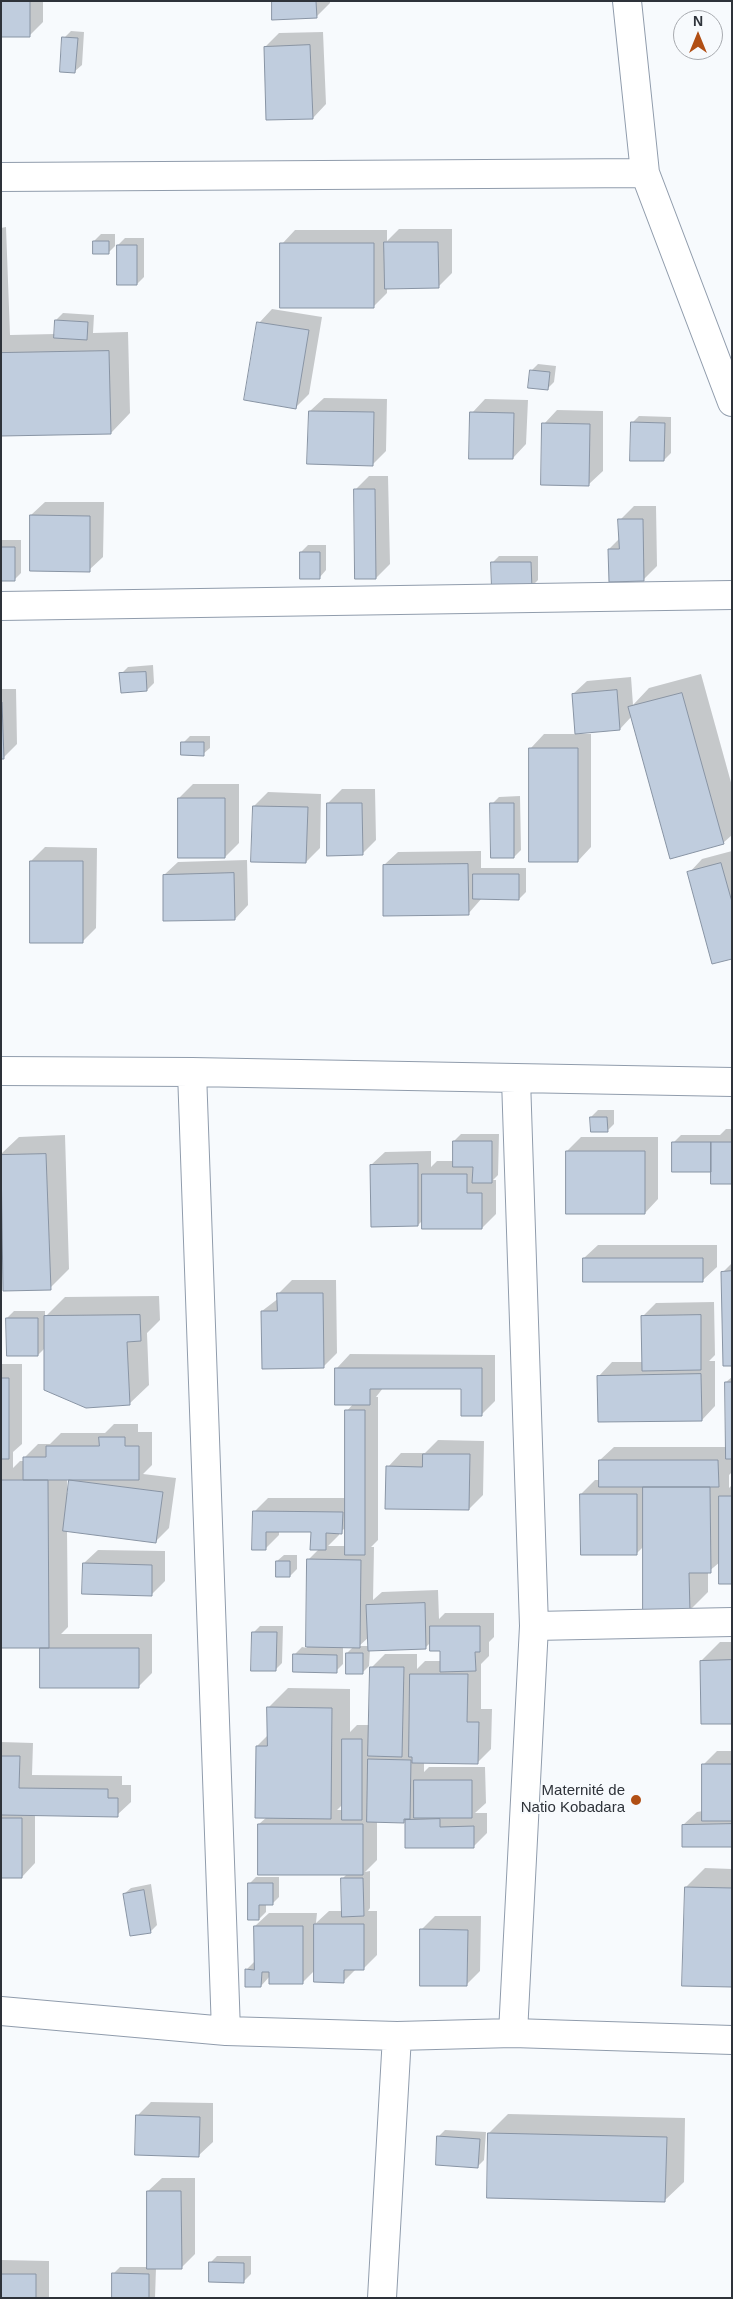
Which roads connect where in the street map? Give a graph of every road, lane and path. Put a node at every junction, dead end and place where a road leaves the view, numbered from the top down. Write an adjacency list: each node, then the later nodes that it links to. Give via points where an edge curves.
1 (627, 1): 2 (street)
2 (645, 173): 3 (street); 4 (street)
3 (1, 177)
4 (732, 402)
5 (732, 595): 6 (street)
6 (1, 606)
7 (1, 1071): 8 (street)
8 (192, 1072): 9 (street); 14 (street)
9 (516, 1079): 10 (street); 12 (street)
10 (732, 1082)
11 (732, 1622): 12 (street)
12 (534, 1626): 15 (street)
13 (1, 2011): 14 (street)
14 (226, 2031): 16 (street)
15 (513, 2033): 16 (street); 17 (street)
16 (397, 2036): 18 (street)
17 (732, 2040)
18 (382, 2298)

